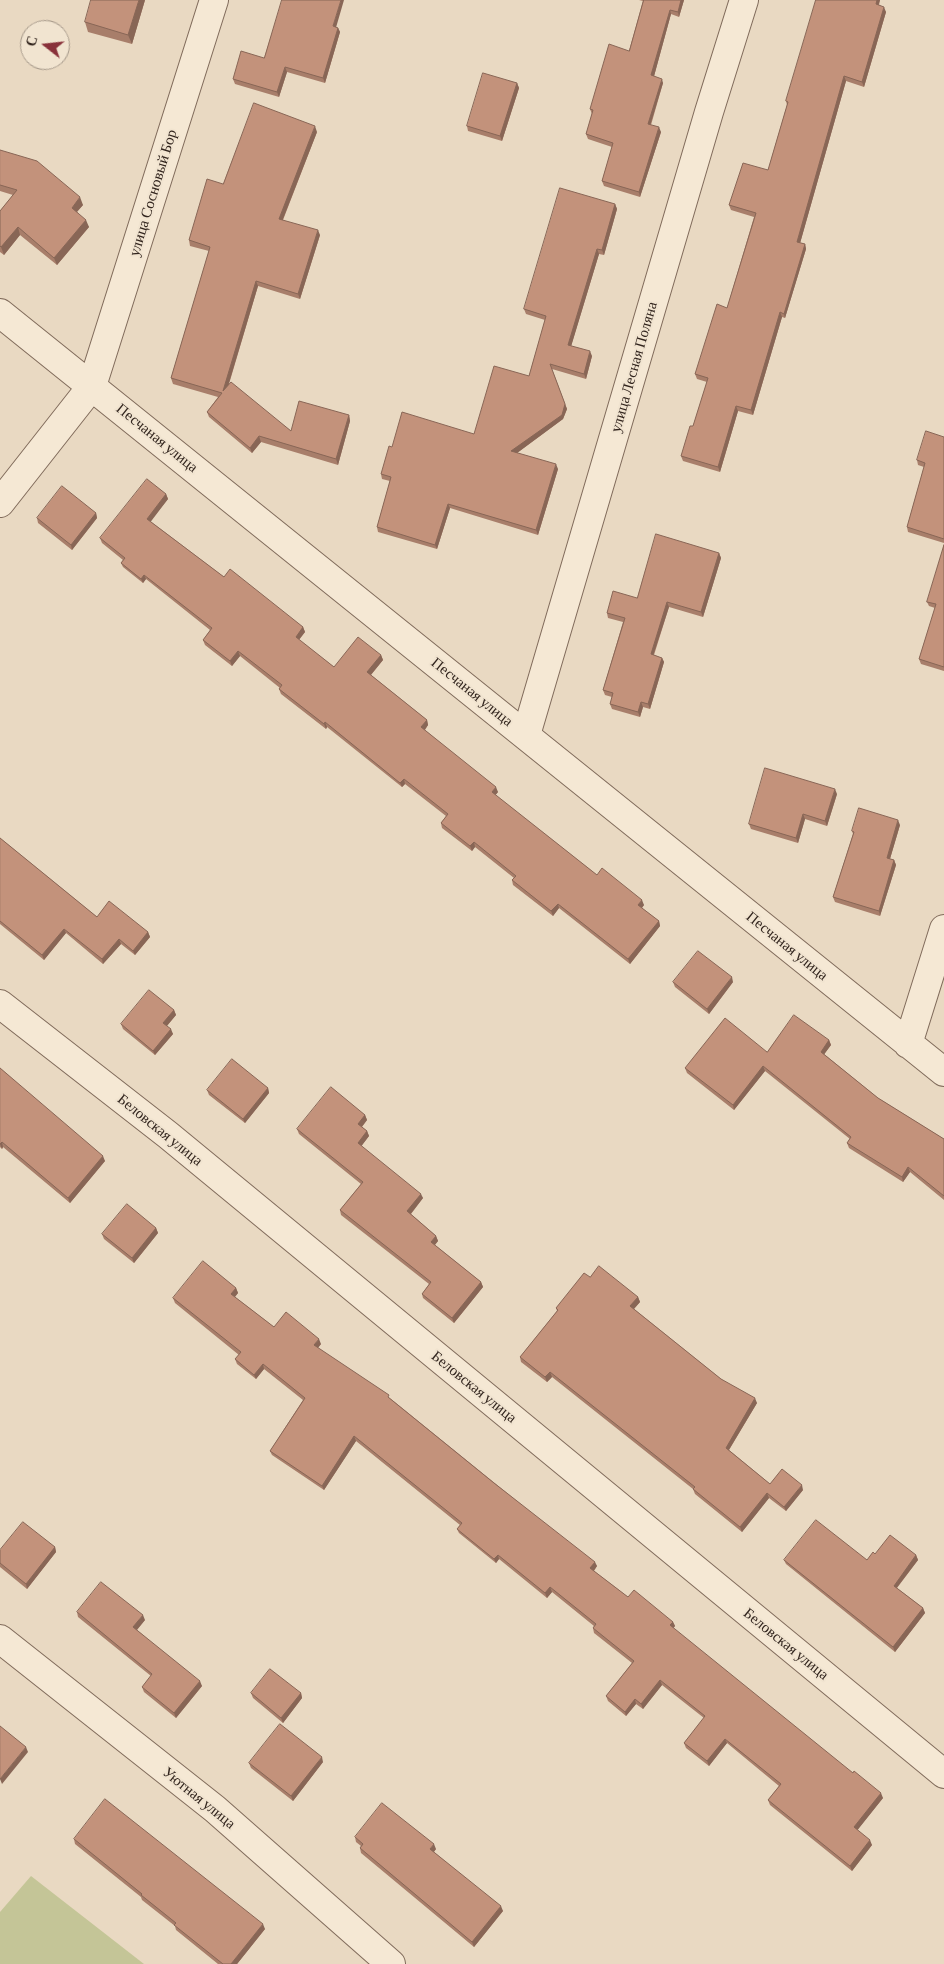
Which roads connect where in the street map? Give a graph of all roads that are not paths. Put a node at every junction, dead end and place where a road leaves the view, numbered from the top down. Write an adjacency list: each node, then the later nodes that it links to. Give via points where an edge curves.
1 (214, 0): 4 (street, улица Сосновый Бор)
2 (744, 0): 6 (street, улица Лесная Поляна)
3 (0, 313): 4 (street, Песчаная улица)
4 (92, 386): 5 (street); 6 (street, Песчаная улица)
5 (0, 504)
6 (526, 735): 9 (street, Песчаная улица)
7 (944, 929): 9 (street)
8 (0, 1004): 12 (street, Беловская улица, via 168,1135)
9 (908, 1044): 10 (street, Песчаная улица)
10 (944, 1072)
11 (0, 1639): 13 (street, Уютная улица, via 215,1809)
12 (944, 1774)
13 (391, 1964)

